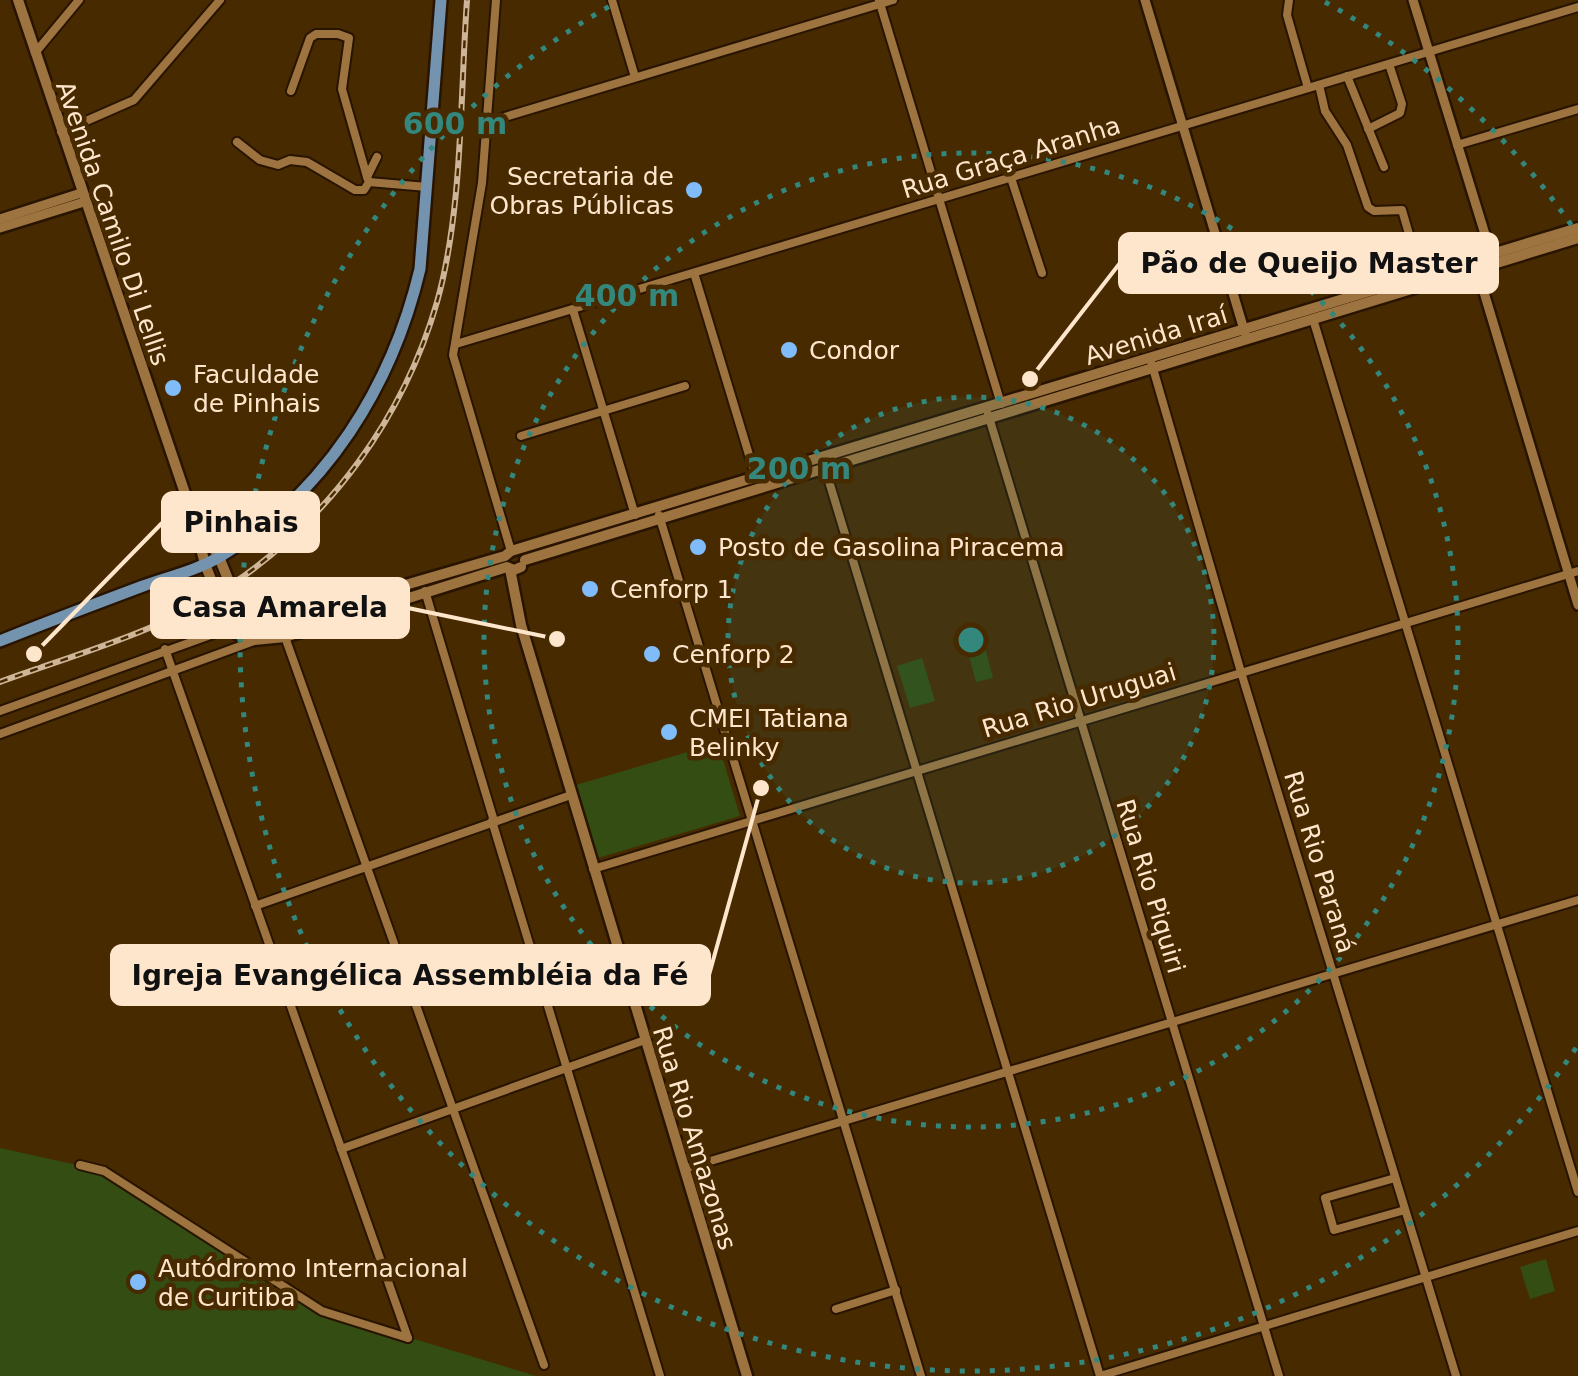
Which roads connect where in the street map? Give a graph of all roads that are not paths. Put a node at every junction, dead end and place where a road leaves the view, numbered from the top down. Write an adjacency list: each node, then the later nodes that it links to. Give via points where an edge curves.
1 (18, 0): 14 (main road, Avenida Camilo Di Lellis)
2 (79, 0): 14 (street)
3 (220, 0): 25 (street, via 134,100)
4 (441, 0): 32 (main road)
5 (496, 0): 22 (street)
6 (612, 0): 17 (street)
7 (893, 0): 11 (street)
8 (1145, 0): 23 (street)
9 (1290, 0): 19 (street, via 1287,15)
10 (1413, 0): 13 (street)
11 (880, 2): 17 (street); 34 (street)
12 (1578, 7): 13 (street, Rua Graça Aranha)
13 (1429, 52): 15 (street, Rua Graça Aranha); 27 (street)
14 (35, 53): 25 (main road, Avenida Camilo Di Lellis)
15 (1389, 64): 16 (street, Rua Graça Aranha); 24 (street, via 1400,113)
16 (1347, 76): 18 (street, Rua Graça Aranha); 24 (street)
17 (635, 78): 22 (street)
18 (1318, 85): 19 (street, Rua Graça Aranha); 43 (street, via 1368,206 1374,212 1402,210)
19 (1308, 88): 23 (street, Rua Graça Aranha)
20 (291, 91): 31 (street, via 310,38 349,38 342,88)
21 (1578, 109): 27 (street)
22 (488, 122): 48 (street)
23 (1183, 126): 30 (street, Rua Graça Aranha); 47 (street)
24 (1368, 129): 29 (street)
25 (61, 132): 33 (main road, Avenida Camilo Di Lellis)
26 (237, 142): 31 (street, via 260,160 306,162 355,190 364,190)
27 (1457, 145): 39 (street)
28 (378, 157): 31 (street)
29 (1384, 167)
30 (1010, 178): 34 (street, Rua Graça Aranha); 42 (street)
31 (368, 180): 32 (street)
32 (428, 187): 62 (main road, via 410,311 377,391 303,488)
33 (82, 197): 35 (street); 36 (street); 60 (main road, Avenida Camilo Di Lellis)
34 (939, 199): 41 (street, Rua Graça Aranha); 52 (street)
35 (0, 219)
36 (0, 228)
37 (1578, 228): 39 (main road, Avenida Iraí)
38 (1578, 238): 39 (main road, Avenida Iraí)
39 (1493, 259): 40 (main road, Avenida Iraí); 43 (main road, Avenida Iraí)
40 (1477, 270): 45 (main road, Avenida Iraí); 65 (street)
41 (694, 273): 44 (street, Rua Graça Aranha); 58 (street)
42 (1042, 273)
43 (1421, 275): 46 (main road, Avenida Iraí)
44 (573, 310): 48 (street, Rua Graça Aranha); 53 (street)
45 (1314, 319): 46 (main road, Avenida Iraí); 70 (street)
46 (1271, 326): 47 (main road, Avenida Iraí)
47 (1246, 334): 49 (main road, Avenida Iraí)
48 (456, 344): 63 (street, via 453,354)
49 (1151, 363): 50 (main road, Avenida Iraí); 78 (street, Rua Rio Paraná)
50 (1128, 370): 52 (main road, Avenida Iraí); 54 (main road, Avenida Iraí)
51 (686, 386): 53 (street)
52 (1001, 404): 54 (main road, Avenida Iraí)
53 (603, 410): 55 (street); 61 (street)
54 (988, 413): 56 (main road, Avenida Iraí); 80 (street, Rua Rio Piquiri)
55 (521, 436)
56 (843, 457): 57 (main road, Avenida Iraí); 58 (main road, Avenida Iraí)
57 (825, 468): 59 (main road, Avenida Iraí); 82 (street)
58 (756, 478): 59 (main road, Avenida Iraí)
59 (658, 513): 61 (main road, Avenida Iraí); 63 (main road, Avenida Iraí); 84 (street)
60 (192, 514): 62 (main road, Avenida Camilo Di Lellis); 64 (main road, Avenida Camilo Di Lellis)
61 (634, 516): 63 (main road, Avenida Iraí)
62 (220, 558): 64 (main road); 69 (main road, Avenida Camilo Di Lellis)
63 (514, 560): 66 (main road, Avenida Iraí); 69 (main road, Avenida Iraí, via 271,624); 71 (main road, Rua Rio Amazonas)
64 (205, 564): 72 (main road, Avenida Camilo Di Lellis); 74 (main road)
65 (1573, 572): 68 (street); 70 (street, Rua Rio Uruguai)
66 (485, 574): 67 (main road, Avenida Iraí); 71 (main road, via 501,579)
67 (424, 591): 73 (main road, Avenida Iraí); 85 (street)
68 (1578, 606)
69 (243, 616)
70 (1405, 624): 78 (street, Rua Rio Uruguai); 90 (street)
71 (520, 625): 83 (main road, Rua Rio Amazonas)
72 (230, 628): 75 (main road); 76 (street)
73 (285, 637): 75 (main road, Avenida Iraí); 86 (street)
74 (0, 640)
75 (254, 640): 77 (street, Avenida Iraí)
76 (164, 649): 77 (street); 79 (street)
77 (172, 670): 81 (street, Avenida Iraí); 89 (street)
78 (1242, 672): 80 (street, Rua Rio Uruguai); 91 (street, Rua Rio Paraná)
79 (0, 712)
80 (1080, 721): 82 (street, Rua Rio Uruguai); 92 (street, Rua Rio Piquiri)
81 (0, 734)
82 (916, 771): 84 (street, Rua Rio Uruguai); 95 (street)
83 (570, 795): 85 (street); 87 (main road, Rua Rio Amazonas)
84 (753, 820): 87 (street, Rua Rio Uruguai); 97 (street)
85 (493, 821): 86 (street); 94 (street)
86 (366, 866): 89 (street); 96 (street)
87 (593, 869): 93 (main road, Rua Rio Amazonas)
88 (1578, 900): 90 (street)
89 (255, 906): 98 (street)
90 (1496, 925): 91 (street); 102 (street)
91 (1334, 975): 92 (street); 101 (street, Rua Rio Paraná)
92 (1173, 1024): 95 (street); 108 (street, Rua Rio Piquiri)
93 (644, 1040): 94 (street); 100 (main road, Rua Rio Amazonas)
94 (566, 1068): 96 (street); 110 (street)
95 (1008, 1074): 97 (street); 113 (street)
96 (454, 1107): 98 (street); 109 (street)
97 (845, 1123): 100 (street); 106 (street)
98 (341, 1150): 99 (street, via 408,1338 322,1311 104,1171)
99 (80, 1165)
100 (684, 1169): 111 (main road, Rua Rio Amazonas)
101 (1395, 1178): 103 (street, Rua Rio Paraná); 103 (street, via 1325,1198 1334,1230)
102 (1578, 1192)
103 (1405, 1210): 105 (street, Rua Rio Paraná)
104 (1578, 1231): 105 (street)
105 (1426, 1278): 108 (street); 115 (street, Rua Rio Paraná)
106 (896, 1290): 107 (street); 112 (street)
107 (836, 1309)
108 (1264, 1327): 113 (street); 114 (street, Rua Rio Piquiri)
109 (544, 1365)
110 (660, 1376)
111 (746, 1376)
112 (922, 1376)
113 (1100, 1376)
114 (1279, 1376)
115 (1456, 1376)

